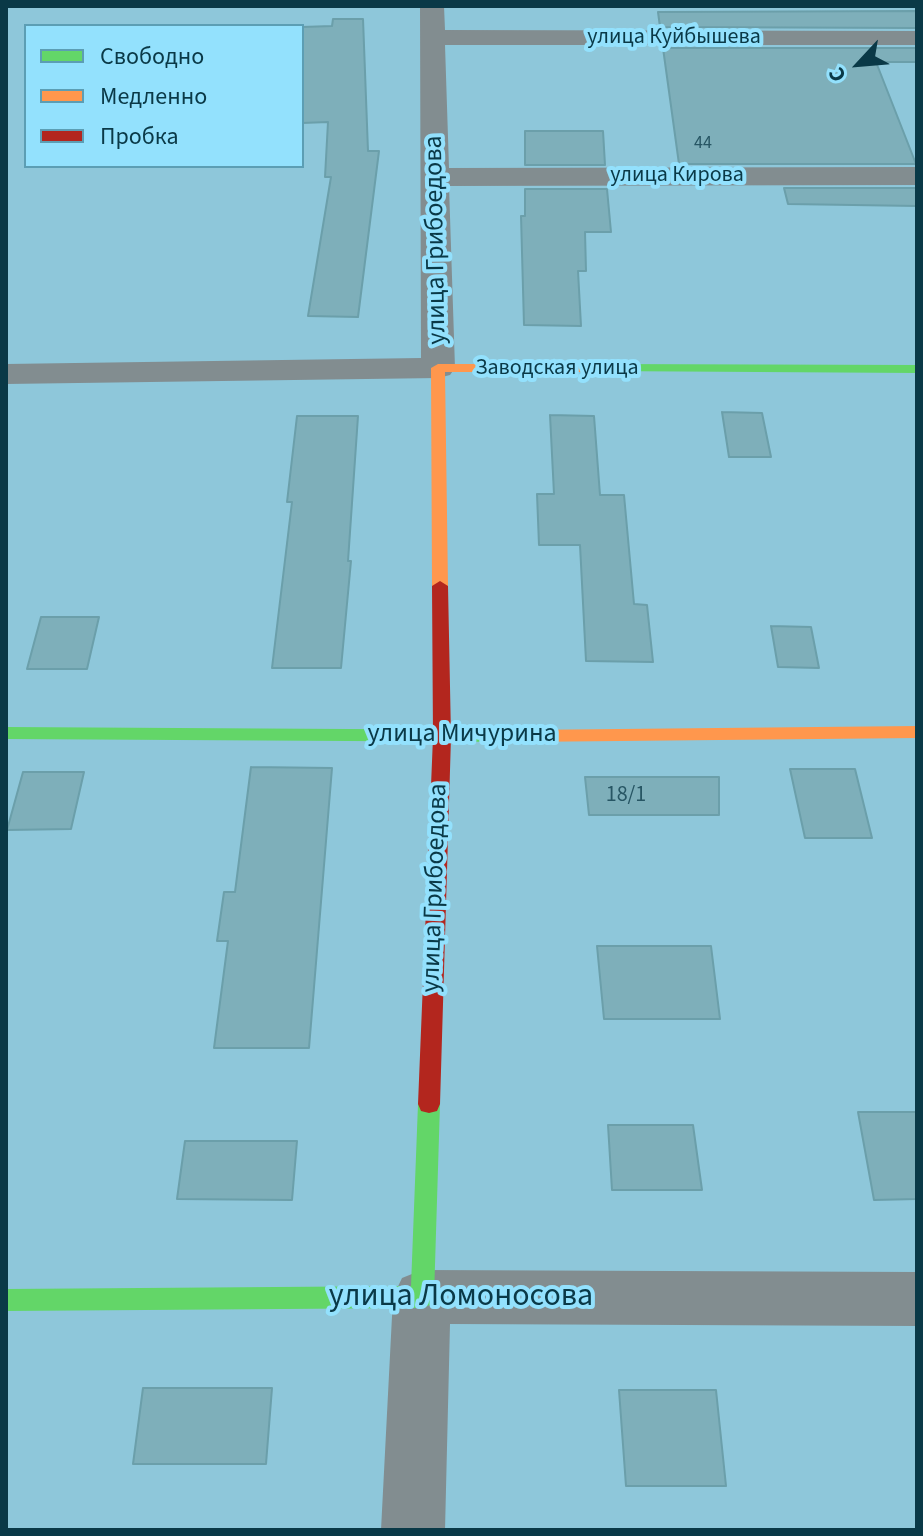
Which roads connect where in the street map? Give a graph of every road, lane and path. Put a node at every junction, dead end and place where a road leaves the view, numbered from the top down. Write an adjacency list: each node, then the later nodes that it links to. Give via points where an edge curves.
1 (432, 6): 2 (street, улица Грибоедова)
2 (431, 37): 3 (street, улица Куйбышева); 5 (street, улица Грибоедова)
3 (917, 38)
4 (917, 176): 5 (street, улица Кирова)
5 (437, 177): 6 (street, улица Грибоедова)
6 (438, 368): 7 (street, Заводская улица); 8 (street, Заводская улица); 11 (street, улица Грибоедова)
7 (917, 369)
8 (6, 374)
9 (917, 732): 11 (street, улица Мичурина)
10 (6, 733): 11 (street, улица Мичурина)
11 (442, 737): 12 (street, улица Грибоедова)
12 (422, 1297): 13 (street, улица Ломоносова); 14 (street, улица Ломоносова); 15 (street, улица Грибоедова)
13 (917, 1299)
14 (6, 1300)
15 (413, 1530)

